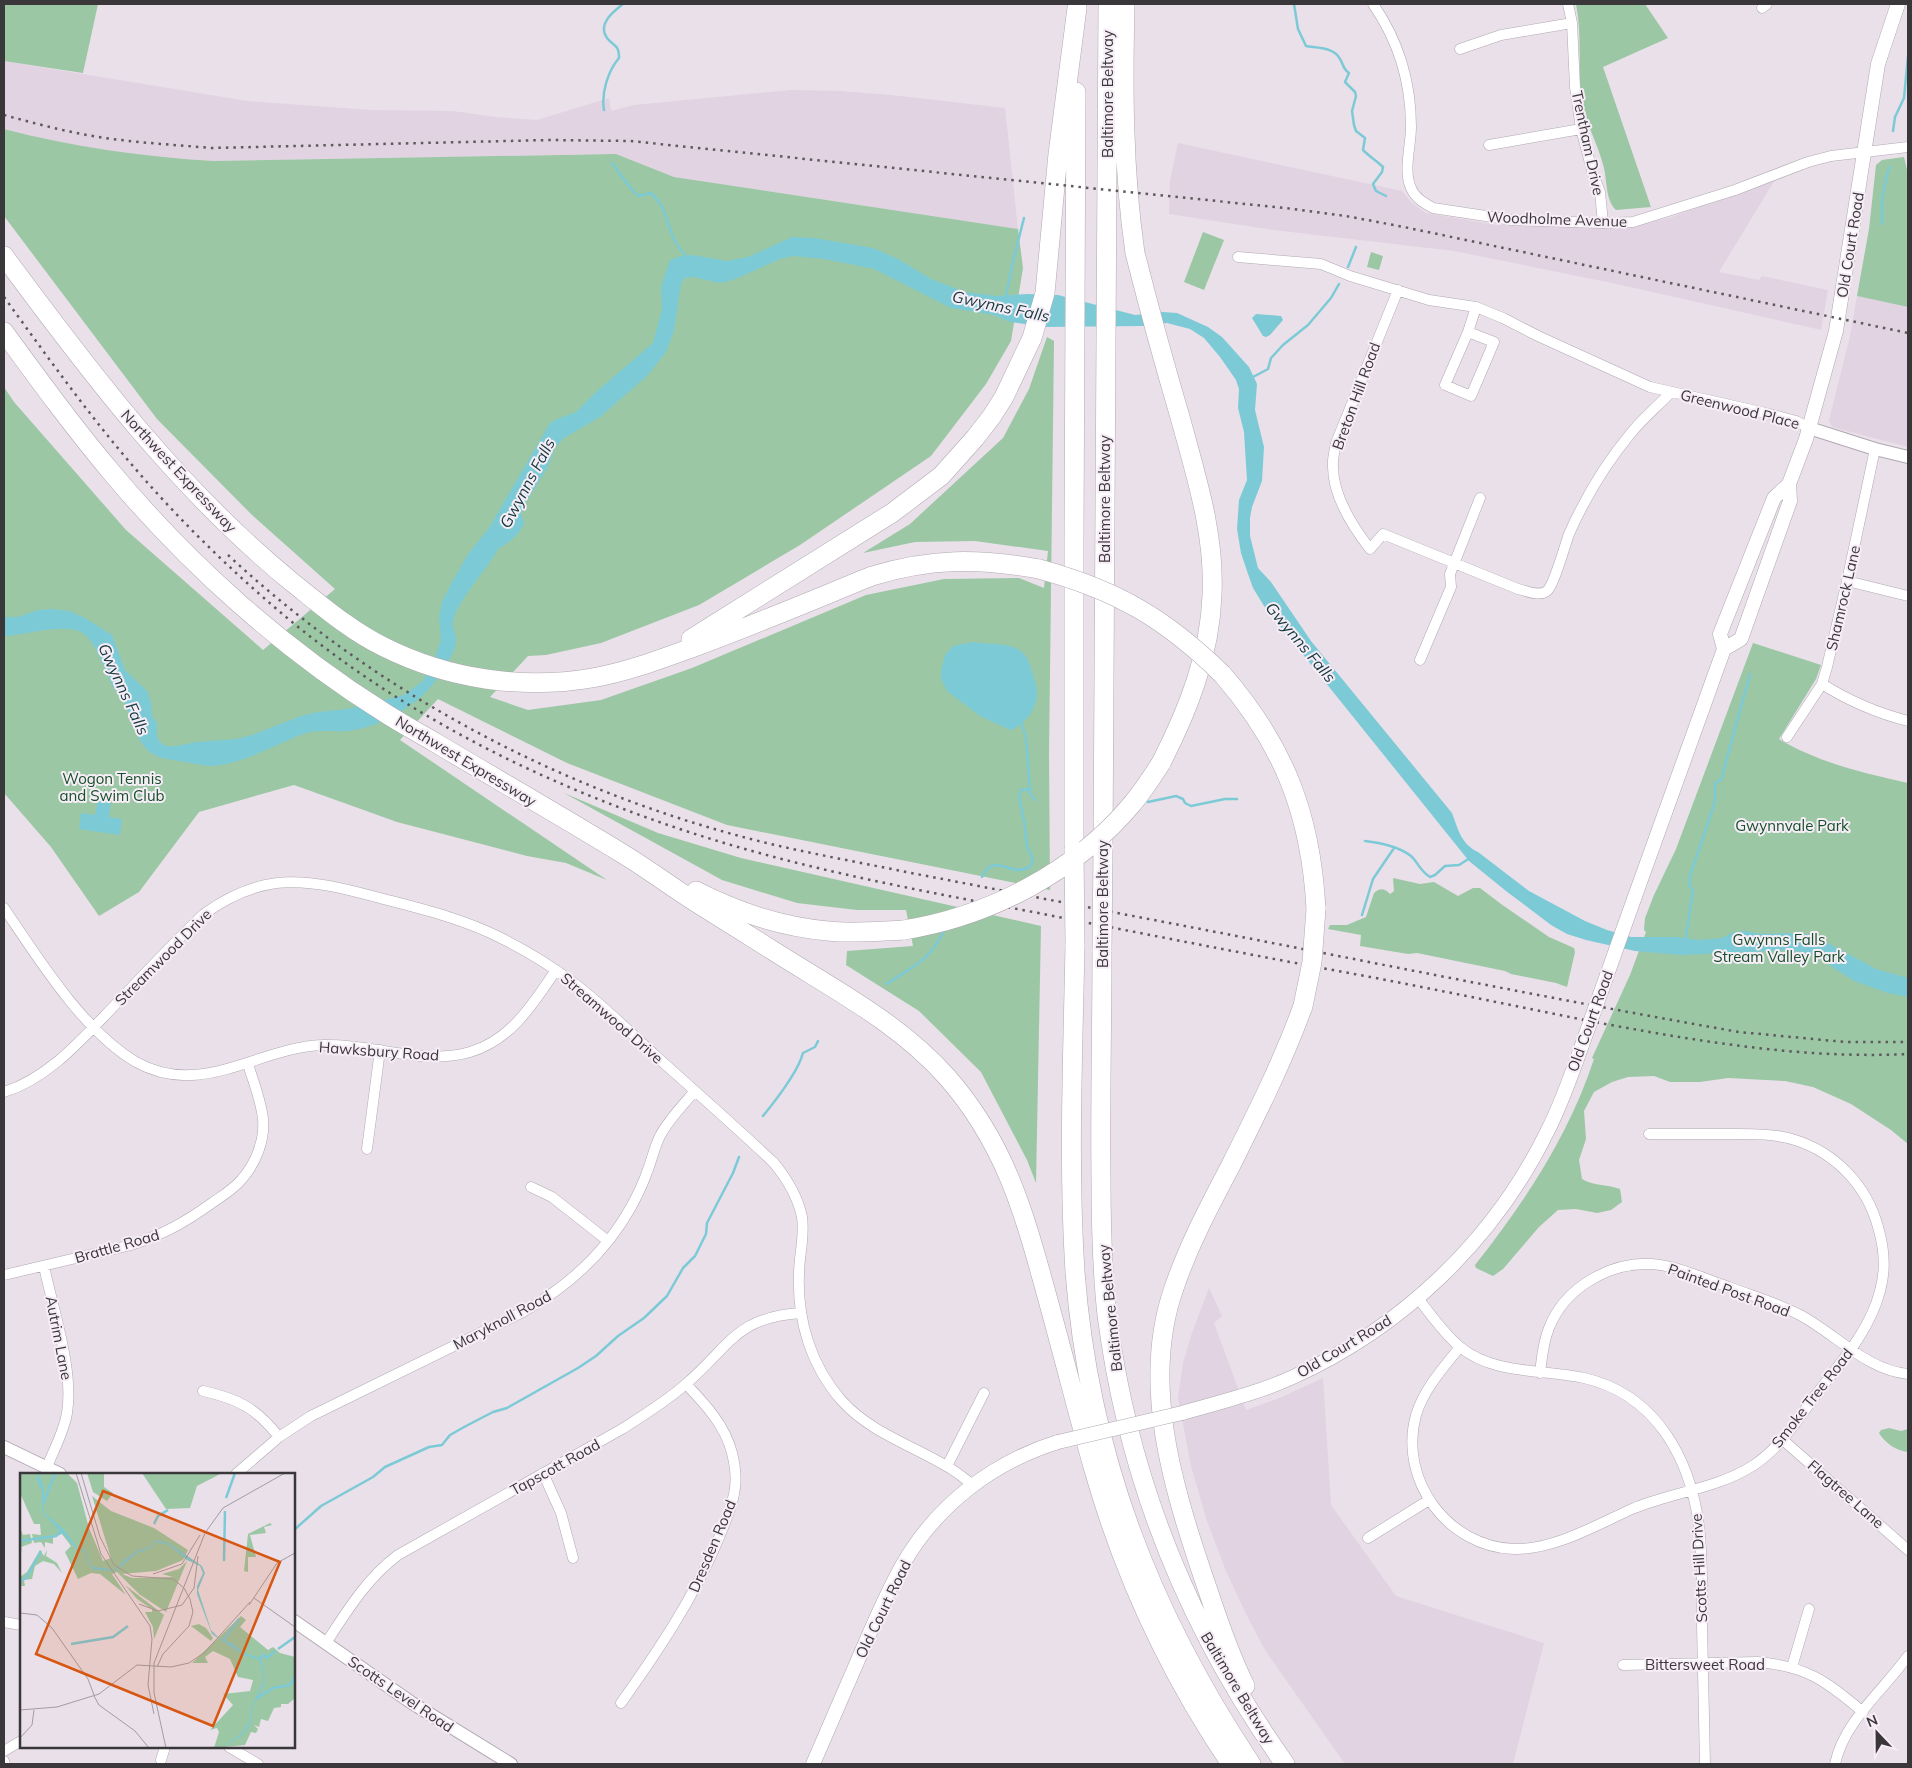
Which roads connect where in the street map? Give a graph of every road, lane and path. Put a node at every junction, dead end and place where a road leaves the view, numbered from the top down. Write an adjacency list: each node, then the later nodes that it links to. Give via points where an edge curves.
1 (1108, 4): 88 (highway, Baltimore Beltway, bridge, via 1100,1146 1107,1314 1122,1403 1160,1534 1192,1609 1232,1685)
2 (1125, 4): 35 (highway, bridge, via 1127,172 1135,253 1204,508 1212,562 1209,628 1200,668 1191,698 1161,763 1117,819 1051,874 1020,892 966,914 904,930 828,931 793,926 709,898)
3 (1374, 4): 13 (street, Woodholme Avenue, via 1394,39 1402,62 1410,109 1408,173 1411,188 1423,203 1433,208 1488,217)
4 (1568, 4): 7 (street, Trentham Drive)
5 (1898, 4): 12 (main road, Old Court Road, via 1878,64)
6 (1078, 6): 31 (highway, via 1058,154 1046,284 1032,338 1013,381 992,416 941,476 892,513); 93 (highway, Baltimore Beltway, bridge, via 1072,1154 1075,1271 1086,1363 1099,1431 1135,1543 1168,1620 1208,1698)
7 (1572, 24): 8 (street, via 1500,35); 9 (street, Trentham Drive, via 1573,70)
8 (1460, 49)
9 (1581, 129): 10 (street); 13 (street, Trentham Drive, via 1600,192)
10 (1489, 145)
11 (1908, 147): 12 (street, Woodholme Avenue)
12 (1864, 152): 13 (street, Woodholme Avenue, via 1808,162 1649,218); 21 (main road, Old Court Road, via 1836,331)
13 (1603, 223)
14 (4, 256): 31 (highway, Northwest Expressway, via 150,444 192,490 256,553 353,629 417,662 485,680 552,682 591,678)
15 (1238, 257): 16 (street, via 1320,264)
16 (1398, 290): 17 (street, via 1429,300); 26 (street, Breton Hill Road, via 1336,443 1332,467 1334,479 1353,526 1370,549 1383,534)
17 (1476, 307): 19 (street); 20 (street, via 1650,387)
18 (4, 332): 35 (highway, Northwest Expressway, via 82,436 157,523 275,634 385,714)
19 (1468, 332): 19 (street, via 1445,385 1471,396 1494,342)
20 (1671, 392): 21 (street, Greenwood Place, via 1770,414); 26 (street, via 1632,432 1596,483 1570,533 1547,591 1542,594 1527,591)
21 (1809, 428): 22 (street); 24 (main road, Old Court Road)
22 (1875, 449): 23 (street); 27 (street, Shamrock Lane)
23 (1908, 457)
24 (1789, 484): 29 (main road, Old Court Road, via 1774,498 1720,634); 29 (main road, Old Court Road, via 1790,501 1741,639)
25 (1480, 498): 26 (street)
26 (1454, 564): 30 (street, via 1450,574 1451,587)
27 (1847, 582): 28 (street); 32 (street, Shamrock Lane)
28 (1908, 596)
29 (1724, 649): 49 (main road, Old Court Road, bridge, via 1557,1112 1529,1166 1496,1216 1447,1272)
30 (1420, 660)
31 (652, 662): 88 (highway, bridge, via 872,576 915,565 984,561 1039,569 1115,595 1139,608 1180,635 1222,674 1251,709 1277,752 1292,784 1310,846 1316,909 1312,962 1303,1006 1270,1088 1187,1250 1171,1295 1160,1354 1169,1456 1189,1534 1222,1632)
32 (1822, 684): 33 (street, via 1870,710); 34 (street, Shamrock Lane)
33 (1908, 720)
34 (1787, 737)
35 (626, 856): 92 (highway, via 890,1025 945,1075 978,1119 998,1152 1025,1216 1093,1469 1119,1549 1171,1666)
36 (4, 908): 38 (street, Hawksbury Road, via 48,974)
37 (556, 970): 38 (street, Streamwood Drive, via 500,937 466,922 334,886 291,881 236,894 204,914); 39 (street, Hawksbury Road, via 528,1012 485,1046 470,1052 440,1056); 41 (street, Streamwood Drive)
38 (94, 1027): 40 (street, Hawksbury Road, via 120,1051 152,1069 184,1076 214,1074); 42 (street, Streamwood Drive, via 42,1073)
39 (380, 1050): 40 (street, Hawksbury Road, via 338,1045 307,1046); 44 (street)
40 (248, 1064): 47 (street, Brattle Road, via 263,1119 257,1155 242,1180 168,1231 131,1245)
41 (695, 1091): 46 (street, Maryknoll Road, via 660,1136 631,1207); 50 (street, Streamwood Drive, via 774,1163 794,1192 802,1218 803,1237 799,1273)
42 (4, 1092)
43 (1649, 1134): 52 (street, Smoke Tree Road, via 1774,1136 1796,1140 1816,1149 1848,1173 1868,1201 1884,1254 1876,1305)
44 (366, 1149)
45 (531, 1187): 46 (street, via 552,1197)
46 (608, 1241): 58 (street, Maryknoll Road, via 582,1269 540,1302 311,1416)
47 (44, 1266): 48 (street, Brattle Road); 62 (street, Autrim Lane, via 69,1380 67,1414)
48 (4, 1275)
49 (1418, 1298): 51 (street, Scotts Hill Drive); 66 (main road, Old Court Road, bridge, via 1365,1337 1293,1377 1249,1394 1182,1413 1058,1442 1013,1460)
50 (800, 1313): 55 (street, Tapscott Road, via 767,1318 740,1331); 61 (street, Streamwood Drive, via 804,1333 818,1364 851,1410 892,1439)
51 (1460, 1347): 53 (street, Scotts Hill Drive, via 1501,1366); 68 (street, Smoke Tree Road, via 1431,1385 1416,1416 1413,1435 1416,1469)
52 (1851, 1349): 53 (street, Painted Post Road, via 1822,1328 1779,1306 1679,1270 1639,1264 1598,1276 1573,1293 1550,1326); 54 (street, Painted Post Road, via 1872,1364); 59 (street, Smoke Tree Road)
53 (1540, 1372): 67 (street, Scotts Hill Drive, via 1599,1382 1640,1404 1670,1439)
54 (1908, 1374)
55 (686, 1384): 65 (street, Tapscott Road, via 622,1429); 81 (street, Dresden Road, via 716,1418 728,1440 734,1465 734,1492 708,1564 688,1602)
56 (203, 1391): 58 (street, via 226,1396 252,1409)
57 (984, 1392): 61 (street)
58 (280, 1437): 64 (street, Maryknoll Road)
59 (1783, 1440): 67 (street, Smoke Tree Road, via 1756,1464); 70 (street, Flagtree Lane)
60 (4, 1447): 62 (street)
61 (947, 1466): 66 (street, Streamwood Drive)
62 (47, 1467): 63 (street)
63 (58, 1473)
64 (237, 1473)
65 (543, 1473): 71 (street, via 562,1513); 76 (street, Tapscott Road, via 387,1563 368,1582)
66 (973, 1485): 91 (main road, Old Court Road, via 935,1520 904,1562)
67 (1691, 1491): 68 (street, Smoke Tree Road, via 1637,1507 1550,1544 1514,1549 1496,1547 1468,1537 1442,1517); 78 (street, Scotts Hill Drive, via 1700,1543)
68 (1429, 1500): 69 (street)
69 (1368, 1538)
70 (1908, 1550)
71 (573, 1558)
72 (1809, 1610): 80 (street)
73 (4, 1622): 75 (street)
74 (295, 1622): 76 (street, Scotts Level Road)
75 (20, 1625)
76 (326, 1643): 90 (street, Scotts Level Road, via 412,1703)
77 (1908, 1656): 82 (street)
78 (1703, 1663): 79 (street, Bittersweet Road); 80 (street, Bittersweet Road, via 1757,1662); 94 (street, Scotts Hill Drive)
79 (1623, 1665)
80 (1792, 1667): 82 (street, Bittersweet Road, via 1834,1688)
81 (622, 1703)
82 (1863, 1712): 95 (street, via 1848,1732)
83 (20, 1742): 86 (street)
84 (165, 1748): 87 (street)
85 (231, 1748): 89 (street)
86 (4, 1751)
87 (161, 1760)
88 (1284, 1763)
89 (258, 1764)
90 (511, 1764)
91 (813, 1764)
92 (1231, 1764)
93 (1251, 1764)
94 (1705, 1764)
95 (1835, 1764)

